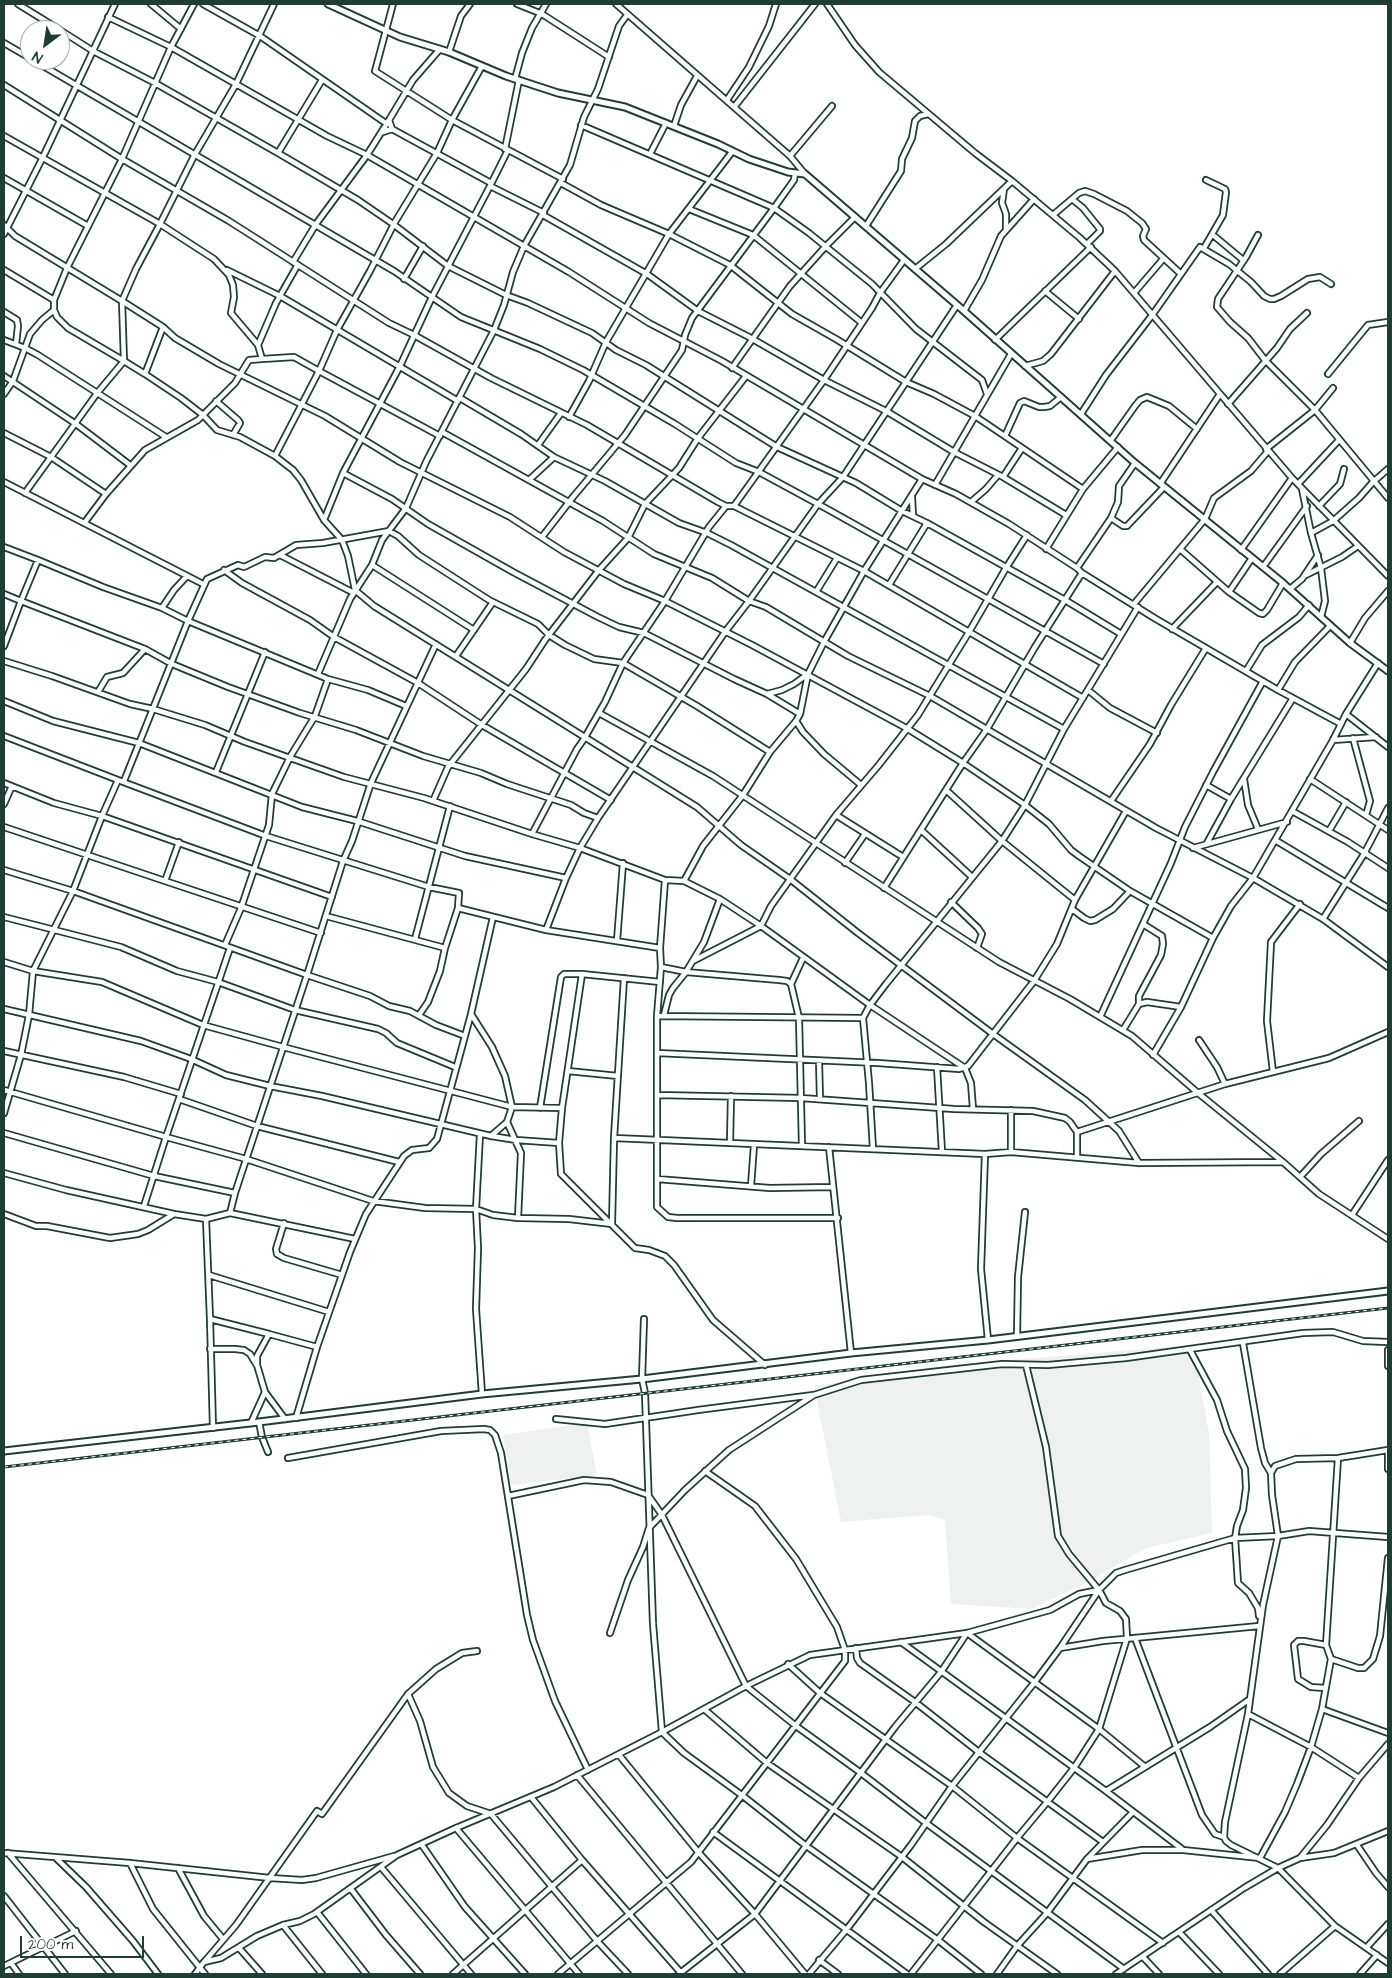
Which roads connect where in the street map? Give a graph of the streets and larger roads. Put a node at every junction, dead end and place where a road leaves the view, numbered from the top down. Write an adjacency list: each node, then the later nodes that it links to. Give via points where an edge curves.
1 (18, 4): 19 (street)
2 (115, 4): 18 (street)
3 (151, 4): 20 (street)
4 (194, 4): 20 (street)
5 (202, 4): 23 (street)
6 (274, 4): 23 (street)
7 (328, 4): 21 (street)
8 (393, 4): 21 (street)
9 (470, 4): 29 (street, via 462,16)
10 (517, 4): 16 (street)
11 (546, 4): 16 (street)
12 (776, 4): 42 (street, via 770,26)
13 (815, 4): 43 (street)
14 (826, 4): 45 (street, via 879,72)
15 (619, 5): 17 (street)
16 (542, 14): 30 (street); 35 (street, via 532,28 522,53)
17 (627, 15): 30 (street, via 619,26); 33 (street)
18 (108, 17): 25 (street); 27 (street)
19 (44, 20)
20 (181, 29): 25 (street)
21 (386, 31): 26 (street); 40 (street, via 375,71)
22 (70, 36): 27 (street)
23 (260, 36): 34 (street); 37 (street)
24 (4, 43): 28 (street)
25 (171, 47): 36 (street); 37 (street)
26 (440, 49): 29 (street); 40 (street, via 418,73)
27 (93, 51): 36 (street); 39 (street)
28 (20, 52)
29 (449, 52): 31 (street)
30 (609, 57): 41 (street)
31 (482, 66): 35 (street); 48 (street)
32 (50, 70): 39 (street)
33 (697, 76): 42 (street); 54 (street)
34 (322, 80): 47 (street); 51 (street)
35 (517, 80): 41 (street); 58 (street)
36 (155, 83): 46 (street); 50 (street)
37 (236, 84): 46 (street); 47 (street)
38 (4, 85): 49 (street)
39 (76, 85): 49 (street); 50 (street)
40 (407, 92): 48 (street); 51 (street)
41 (593, 100): 52 (street, via 624,107); 53 (street)
42 (727, 100): 43 (street)
43 (734, 106): 65 (street)
44 (832, 106): 65 (street)
45 (928, 114): 74 (street); 95 (street, via 916,121 901,170)
46 (217, 119): 60 (street); 64 (street)
47 (298, 119): 60 (street); 63 (street)
48 (452, 120): 58 (street); 61 (street)
49 (59, 121): 66 (street); 67 (street)
50 (138, 122): 64 (street); 67 (street)
51 (388, 122): 55 (street); 56 (street)
52 (666, 123): 54 (street); 62 (street)
53 (581, 125): 62 (street); 72 (street)
54 (674, 126): 59 (street)
55 (392, 129): 56 (street); 61 (street)
56 (383, 132): 63 (street)
57 (4, 136): 66 (street)
58 (506, 150): 72 (street); 75 (street)
59 (732, 152): 68 (street); 73 (street)
60 (278, 153): 79 (street)
61 (437, 153): 75 (street); 76 (street)
62 (650, 154): 73 (street)
63 (367, 155): 76 (street); 79 (street)
64 (194, 156): 78 (street); 91 (street)
65 (790, 156): 69 (street)
66 (43, 157): 80 (street); 81 (street)
67 (122, 159): 78 (street); 81 (street)
68 (795, 173): 69 (street); 85 (street, via 794,180)
69 (805, 174): 88 (street)
70 (4, 178): 80 (street)
71 (1206, 180): 100 (street, via 1226,190 1223,215)
72 (562, 181): 86 (street); 97 (street, via 601,205)
73 (709, 181): 84 (street); 85 (street)
74 (1012, 181): 77 (street); 82 (street)
75 (490, 185): 86 (street); 89 (street)
76 (418, 186): 89 (street); 92 (street)
77 (1004, 189): 96 (street, via 1002,203); 118 (street)
78 (178, 190): 90 (street); 112 (street)
79 (341, 190): 91 (street); 92 (street)
80 (26, 191): 93 (street); 94 (street)
81 (105, 191): 90 (street); 94 (street)
82 (1034, 199): 87 (street); 96 (street)
83 (1072, 199): 87 (street); 106 (street, via 1100,229); 108 (street, via 1085,191 1127,210 1145,226 1143,238)
84 (689, 208): 97 (street); 99 (street)
85 (774, 208): 99 (street); 105 (street)
86 (543, 214): 104 (street); 122 (street)
87 (1053, 215): 106 (street)
88 (855, 217): 95 (street); 105 (street)
89 (473, 218): 104 (street); 115 (street)
90 (160, 224): 117 (street); 135 (street)
91 (316, 224): 109 (street); 112 (street)
92 (393, 224): 103 (street); 109 (street)
93 (6, 226): 98 (street); 102 (street)
94 (88, 226): 116 (street)
95 (866, 226): 110 (street)
96 (1006, 229): 141 (street)
97 (669, 234): 113 (street); 122 (street)
98 (4, 235): 102 (street)
99 (753, 235): 113 (street); 124 (street)
100 (1213, 235): 107 (street); 111 (street)
101 (1258, 235): 111 (street)
102 (15, 236): 116 (street)
103 (423, 246): 115 (street); 125 (street)
104 (524, 246): 130 (street); 138 (street)
105 (826, 246): 124 (street); 129 (street)
106 (1089, 246): 121 (street); 127 (street)
107 (1204, 248): 120 (street); 123 (street, via 1200,247)
108 (1163, 259): 123 (street); 128 (street)
109 (375, 260): 125 (street); 133 (street)
110 (904, 260): 118 (street); 129 (street)
111 (1243, 260): 120 (street)
112 (292, 262): 114 (street)
113 (730, 265): 136 (street); 140 (street)
114 (297, 266): 131 (street); 133 (street)
115 (448, 266): 130 (street); 132 (street)
116 (67, 268): 134 (street); 135 (street)
117 (224, 268): 131 (street); 154 (street, via 233,285 231,313)
118 (915, 269): 137 (street)
119 (4, 270): 134 (street)
120 (1237, 270): 126 (street, via 1272,300 1308,279 1320,277); 166 (street, via 1218,299 1217,307)
121 (1115, 271): 128 (street); 145 (street)
122 (647, 274): 138 (street); 140 (street)
123 (1181, 274): 144 (street)
124 (800, 275): 136 (street); 147 (street)
125 (404, 279): 132 (street)
126 (1331, 284)
127 (1045, 291): 145 (street); 156 (street)
128 (1134, 292): 144 (street)
129 (880, 293): 147 (street); 159 (street)
130 (506, 295): 150 (street); 157 (street, via 574,324)
131 (280, 296): 149 (street); 151 (street)
132 (432, 297): 150 (street, via 461,317); 152 (street)
133 (354, 299): 149 (street); 152 (street, via 389,323)
134 (54, 300): 139 (street)
135 (122, 301): 148 (street); 167 (street)
136 (778, 303): 153 (street); 162 (street)
137 (957, 305): 141 (street); 159 (street)
138 (625, 308): 157 (street); 158 (street)
139 (54, 310): 163 (street, via 34,328); 167 (street, via 68,328)
140 (698, 311): 153 (street); 158 (street, via 684,335)
141 (964, 311): 156 (street)
142 (4, 312): 160 (street, via 17,320)
143 (1307, 313): 166 (street)
144 (1153, 314): 189 (street); 202 (street)
145 (1079, 320): 169 (street, via 1047,359)
146 (1388, 322): 175 (street, via 1368,325)
147 (862, 323): 162 (street)
148 (163, 327): 173 (street); 174 (street, via 175,338)
149 (337, 330): 168 (street); 172 (street)
150 (494, 330): 171 (street); 176 (street)
151 (263, 331): 154 (street); 161 (street)
152 (414, 335): 168 (street); 171 (street)
153 (751, 338): 170 (street); 180 (street)
154 (252, 339): 161 (street)
155 (4, 340): 160 (street)
156 (996, 340): 164 (street)
157 (606, 342): 176 (street); 179 (street)
158 (684, 342): 170 (street); 179 (street)
159 (933, 343): 181 (street); 184 (street)
160 (16, 344): 163 (street)
161 (258, 345): 165 (street)
162 (847, 346): 180 (street); 184 (street)
163 (25, 348): 182 (street); 186 (street)
164 (1011, 354): 169 (street); 183 (street)
165 (262, 359): 172 (street, via 294,357); 174 (street, via 249,360)
166 (1265, 360): 194 (street); 200 (street)
167 (124, 361): 173 (street); 186 (street)
168 (400, 366): 191 (street); 195 (street)
169 (1025, 366): 190 (street)
170 (732, 368): 178 (street)
171 (475, 369): 191 (street); 201 (street)
172 (319, 372): 193 (street); 195 (street)
173 (146, 374): 203 (street)
174 (242, 374): 192 (street); 193 (street)
175 (1328, 374)
176 (592, 375): 196 (street); 205 (street)
177 (4, 376): 182 (street)
178 (746, 376): 197 (street); 198 (street)
179 (665, 377): 196 (street); 198 (street)
180 (824, 380): 197 (street); 199 (street)
181 (982, 380): 183 (street); 188 (street)
182 (13, 381): 187 (street); 206 (street)
183 (995, 381): 188 (street)
184 (906, 382): 199 (street); 204 (street)
185 (1333, 388): 200 (street)
186 (98, 392): 206 (street); 212 (street)
187 (4, 394)
188 (987, 394): 204 (street)
189 (1220, 394): 194 (street); 207 (street)
190 (1061, 398): 202 (street); 211 (street, via 1044,407 1024,401 1020,403)
191 (459, 399): 209 (street); 219 (street)
192 (216, 401): 203 (street); 210 (street, via 240,423)
193 (302, 404): 213 (street); 225 (street)
194 (1228, 404): 223 (street)
195 (379, 405): 209 (street); 213 (street)
196 (645, 406): 214 (street); 217 (street)
197 (802, 409): 218 (street); 220 (street)
198 (721, 410): 214 (street); 220 (street)
199 (886, 410): 218 (street); 224 (street)
200 (1314, 410): 216 (street); 223 (street)
201 (560, 414): 205 (street); 219 (street)
202 (1081, 414): 215 (street)
203 (203, 415): 210 (street, via 217,430); 212 (street)
204 (975, 416): 211 (street); 224 (street)
205 (569, 417): 217 (street)
206 (76, 424): 226 (street); 229 (street)
207 (1198, 430): 215 (street, via 1167,405 1147,397 1140,400); 245 (street)
208 (4, 433): 226 (street)
209 (441, 434): 234 (street); 241 (street)
210 (233, 435): 225 (street)
211 (1005, 436): 222 (street)
212 (166, 437): 229 (street, via 145,450)
213 (361, 438): 233 (street); 234 (street)
214 (698, 438): 232 (street, via 736,463); 236 (street)
215 (1111, 440): 221 (street)
216 (1339, 440): 243 (street); 246 (street)
217 (618, 444): 235 (street); 236 (street)
218 (864, 444): 238 (street); 240 (street)
219 (538, 445): 227 (street)
220 (777, 447): 232 (street); 238 (street)
221 (1118, 447): 228 (street); 247 (street)
222 (1022, 448): 237 (street); 247 (street)
223 (1267, 450): 239 (street); 265 (street, via 1251,471 1214,498)
224 (954, 452): 237 (street); 244 (street)
225 (274, 456): 266 (street, via 301,480)
226 (51, 457): 248 (street); 249 (street)
227 (554, 457): 235 (street); 241 (street)
228 (1135, 463): 245 (street); 264 (street, via 1119,486 1118,502)
229 (130, 465): 249 (street)
230 (1344, 469): 259 (street, via 1339,486)
231 (1388, 469): 243 (street)
232 (759, 472): 255 (street); 257 (street)
233 (344, 473): 260 (street); 266 (street)
234 (422, 473): 260 (street); 275 (street, via 510,517)
235 (592, 475): 253 (street); 254 (street)
236 (672, 476): 254 (street); 256 (street)
237 (1001, 476): 252 (street); 263 (street)
238 (843, 478): 255 (street); 261 (street)
239 (1292, 478): 246 (street); 283 (street)
240 (922, 479): 244 (street); 250 (street)
241 (529, 480): 253 (street)
242 (4, 482): 248 (street)
243 (1373, 482): 251 (street); 267 (street)
244 (935, 485): 252 (street)
245 (1162, 485): 264 (street, via 1130,524 1123,526); 265 (street)
246 (1300, 486): 258 (street); 259 (street)
247 (1083, 489): 263 (street)
248 (25, 492): 268 (street)
249 (106, 494): 268 (street)
250 (912, 495): 261 (street); 262 (street)
251 (1388, 498)
252 (971, 502): 273 (street)
253 (569, 503): 275 (street); 276 (street)
254 (645, 504): 271 (street); 276 (street)
255 (818, 504): 274 (street); 278 (street)
256 (726, 506): 257 (street); 271 (street)
257 (734, 506): 274 (street)
258 (1307, 506): 272 (street); 293 (street)
259 (1319, 506): 267 (street)
260 (406, 508): 270 (street); 320 (street, via 505,568)
261 (902, 511): 262 (street); 278 (street)
262 (913, 516): 269 (street)
263 (1066, 516): 281 (street)
264 (1111, 518): 295 (street)
265 (1205, 519): 282 (street); 283 (street)
266 (324, 520): 277 (street)
267 (1333, 521): 272 (street); 279 (street)
268 (85, 522): 301 (street)
269 (927, 522): 284 (street); 294 (street)
270 (389, 531): 277 (street); 290 (street); 318 (street, via 416,553)
271 (707, 533): 291 (street); 292 (street)
272 (1311, 533): 286 (street)
273 (1027, 536): 281 (street); 294 (street)
274 (795, 537): 287 (street); 292 (street)
275 (542, 538): 298 (street)
276 (628, 538): 291 (street, via 654,554); 298 (street)
277 (342, 540): 285 (street, via 296,545); 310 (street)
278 (884, 541): 284 (street); 299 (street)
279 (1358, 546): 296 (street); 303 (street)
280 (4, 547): 289 (street)
281 (1046, 549): 295 (street)
282 (1180, 549): 304 (street); 322 (street)
283 (1241, 550): 288 (street)
284 (908, 554): 307 (street); 314 (street)
285 (280, 555): 297 (street); 310 (street)
286 (1318, 555): 296 (street); 302 (street)
287 (837, 558): 299 (street); 311 (street)
288 (1252, 558): 293 (street); 312 (street)
289 (38, 560): 316 (street); 324 (street)
290 (372, 565): 310 (street); 329 (street)
291 (686, 566): 317 (street); 319 (street)
292 (772, 567): 311 (street); 317 (street)
293 (1263, 567): 305 (street)
294 (1006, 568): 314 (street); 315 (street)
295 (1077, 568): 300 (street)
296 (1321, 568): 302 (street); 325 (street, via 1325,602)
297 (224, 570): 306 (street); 336 (street)
298 (599, 570): 319 (street); 320 (street)
299 (864, 571): 307 (street); 323 (street)
300 (1082, 573): 315 (street); 322 (street)
301 (187, 576): 306 (street); 324 (street)
302 (1304, 576): 308 (street)
303 (1388, 576)
304 (1217, 582): 312 (street); 328 (street)
305 (1283, 583): 308 (street); 312 (street, via 1263,614 1250,609)
306 (203, 584): 326 (street)
307 (889, 585): 332 (street)
308 (1290, 589): 321 (street)
309 (1388, 591): 338 (street, via 1365,618)
310 (355, 592): 336 (street); 339 (street)
311 (816, 592): 323 (street)
312 (1229, 592)
313 (4, 594): 316 (street)
314 (988, 600): 330 (street); 332 (street)
315 (1065, 600): 330 (street); 334 (street)
316 (21, 601): 340 (street); 342 (street)
317 (749, 601): 331 (street); 337 (street, via 766,607)
318 (493, 602): 329 (street); 335 (street, via 538,624)
319 (665, 602): 331 (street); 333 (street)
320 (574, 604): 333 (street, via 619,627); 335 (street)
321 (1309, 605): 325 (street); 353 (street, via 1299,618 1262,645)
322 (1136, 606): 328 (street); 334 (street)
323 (844, 607): 337 (street); 352 (street)
324 (162, 608): 326 (street)
325 (1321, 617): 327 (street)
326 (188, 621): 343 (street); 349 (street)
327 (1330, 626): 338 (street); 362 (street, via 1295,662)
328 (1172, 628): 341 (street)
329 (474, 630): 344 (street)
330 (1045, 630): 350 (street); 351 (street)
331 (725, 632): 347 (street); 356 (street)
332 (969, 632): 350 (street); 352 (street)
333 (644, 633): 346 (street); 347 (street)
334 (1121, 634): 351 (street)
335 (549, 635): 346 (street, via 594,659); 360 (street)
336 (334, 637): 355 (street); 359 (street)
337 (824, 642): 356 (street); 367 (street)
338 (1350, 643): 348 (street)
339 (436, 644): 344 (street); 359 (street)
340 (4, 646)
341 (1206, 648): 353 (street); 384 (street)
342 (145, 649): 349 (street); 363 (street, via 123,674 107,677)
343 (265, 652): 355 (street); 364 (street)
344 (456, 656): 360 (street)
345 (4, 661): 363 (street)
346 (623, 663): 366 (street); 374 (street)
347 (703, 663): 365 (street); 366 (street)
348 (1378, 663): 354 (street); 376 (street)
349 (172, 664): 364 (street); 373 (street)
350 (1024, 664): 368 (street); 369 (street)
351 (1104, 664): 361 (street)
352 (949, 665): 367 (street); 368 (street)
353 (1246, 671): 358 (street)
354 (1388, 671)
355 (318, 674): 357 (street)
356 (808, 674): 365 (street, via 782,690); 375 (street); 381 (street)
357 (328, 679): 372 (street, via 368,690); 377 (street)
358 (1263, 681): 362 (street); 410 (street)
359 (418, 683): 372 (street); 380 (street)
360 (509, 690): 380 (street); 388 (street)
361 (1088, 690): 369 (street); 384 (street, via 1110,708)
362 (1278, 690): 370 (street)
363 (98, 692): 373 (street)
364 (249, 694): 377 (street); 386 (street)
365 (767, 694): 375 (street)
366 (681, 696): 390 (street); 395 (street)
367 (930, 696): 381 (street); 382 (street)
368 (1006, 697): 382 (street); 383 (street)
369 (1083, 698): 383 (street)
370 (1293, 698): 379 (street); 403 (street)
371 (4, 701): 393 (street, via 53,721)
372 (406, 706): 392 (street)
373 (152, 709): 386 (street); 393 (street)
374 (598, 713): 388 (street); 390 (street)
375 (800, 714): 378 (street)
376 (1346, 714): 379 (street); 387 (street)
377 (314, 716): 392 (street); 396 (street)
378 (796, 721): 395 (street); 409 (street, via 802,732 824,754)
379 (1341, 724): 391 (street)
380 (482, 725): 398 (street); 402 (street)
381 (908, 729): 397 (street); 409 (street)
382 (987, 729): 397 (street); 399 (street)
383 (1064, 729): 399 (street)
384 (1157, 733): 419 (street)
385 (4, 736): 405 (street)
386 (232, 736): 396 (street); 401 (street)
387 (1376, 737): 389 (street); 394 (street)
388 (584, 738): 400 (street); 402 (street)
389 (1353, 738): 391 (street); 428 (street, via 1370,801)
390 (652, 740): 400 (street); 414 (street)
391 (1333, 740): 404 (street)
392 (390, 742): 398 (street); 408 (street)
393 (139, 743): 401 (street); 406 (street)
394 (1388, 747)
395 (770, 752): 414 (street)
396 (290, 757): 408 (street, via 344,777); 413 (street)
397 (963, 763): 412 (street); 423 (street)
398 (451, 764): 415 (street); 418 (street)
399 (1046, 764): 419 (street); 423 (street)
400 (632, 767): 417 (street); 435 (street, via 697,807)
401 (216, 772): 413 (street)
402 (564, 772): 415 (street); 417 (street)
403 (1244, 779): 416 (street); 437 (street, via 1248,805)
404 (1310, 779): 420 (street); 426 (street)
405 (118, 780): 406 (street); 429 (street)
406 (124, 781): 442 (street)
407 (4, 783): 411 (street)
408 (371, 783): 418 (street); 431 (street)
409 (861, 785): 427 (street)
410 (1206, 785): 416 (street); 443 (street)
411 (12, 786): 421 (street); 429 (street, via 54,803)
412 (946, 790): 436 (street); 445 (street)
413 (272, 794): 431 (street, via 302,807); 442 (street)
414 (743, 795): 435 (street); 447 (street)
415 (550, 799): 430 (street); 440 (street)
416 (1231, 799): 448 (street)
417 (612, 800): 430 (street)
418 (432, 801): 422 (street)
419 (1111, 801): 425 (street)
420 (1346, 802): 428 (street); 439 (street)
421 (4, 804)
422 (450, 806): 440 (street); 449 (street)
423 (1025, 806): 445 (street); 458 (street, via 1049,824 1071,850)
424 (1388, 808): 433 (street)
425 (1126, 810): 443 (street); 458 (street)
426 (1292, 811): 432 (street); 439 (street)
427 (836, 815): 441 (street); 447 (street)
428 (1366, 815): 433 (street)
429 (102, 816): 446 (street); 453 (street)
430 (598, 818): 450 (street)
431 (357, 821): 449 (street); 455 (street)
432 (1286, 822): 437 (street); 444 (street)
433 (1380, 826): 438 (street); 452 (street)
434 (4, 827): 453 (street)
435 (718, 827): 465 (street); 467 (street)
436 (921, 830): 454 (street); 462 (street)
437 (1258, 830): 448 (street)
438 (1388, 830)
439 (1329, 832): 452 (street)
440 (532, 834): 450 (street)
441 (865, 834): 454 (street); 457 (street)
442 (266, 836): 455 (street); 459 (street)
443 (1180, 840): 451 (street); 478 (street)
444 (1275, 840): 464 (street); 469 (street)
445 (1002, 841): 462 (street); 476 (street)
446 (179, 842): 459 (street); 468 (street)
447 (815, 843): 457 (street); 465 (street)
448 (1207, 843): 451 (street)
449 (438, 848): 463 (street); 470 (street)
450 (580, 848): 456 (street); 463 (street)
451 (1193, 848): 464 (street)
452 (1364, 854): 460 (street); 469 (street)
453 (88, 856): 468 (street); 472 (street)
454 (903, 857): 471 (street)
455 (343, 861): 470 (street); 474 (street)
456 (623, 863): 466 (street); 496 (street)
457 (846, 863): 471 (street)
458 (1094, 865): 473 (street); 476 (street)
459 (254, 868): 474 (street); 480 (street)
460 (1388, 868)
461 (4, 870): 472 (street)
462 (972, 877): 477 (street)
463 (566, 878): 492 (street)
464 (1253, 878): 479 (street); 494 (street, via 1231,906)
465 (790, 879): 490 (street); 505 (street)
466 (664, 880): 467 (street); 500 (street)
467 (684, 881): 475 (street)
468 (165, 882): 480 (street)
469 (1346, 882): 482 (street); 487 (street)
470 (429, 886): 481 (street, via 459,893); 495 (street)
471 (884, 888): 488 (street)
472 (73, 891): 491 (street); 497 (street)
473 (1130, 891): 478 (street); 483 (street, via 1113,909 1096,920 1090,921)
474 (332, 897): 484 (street)
475 (720, 900): 490 (street); 503 (street)
476 (1075, 900): 483 (street)
477 (951, 902): 488 (street); 501 (street, via 982,934)
478 (1152, 902): 489 (street); 494 (street)
479 (1300, 904): 487 (street); 549 (street, via 1271,942 1267,1021)
480 (241, 908): 493 (street); 497 (street)
481 (458, 908): 486 (street); 499 (street)
482 (1388, 908)
483 (1072, 909): 513 (street, via 1057,944)
484 (326, 916): 493 (street); 495 (street)
485 (4, 917): 491 (street)
486 (493, 917): 492 (street); 522 (street)
487 (1323, 919): 507 (street)
488 (936, 922): 501 (street); 505 (street)
489 (1143, 924): 517 (street, via 1162,936 1163,944 1158,961 1139,996); 527 (street)
490 (760, 926): 502 (street); 503 (street)
491 (55, 930): 508 (street); 514 (street, via 121,947 177,971)
492 (546, 930): 496 (street)
493 (320, 934): 511 (street)
494 (1213, 938): 519 (street)
495 (415, 939): 499 (street)
496 (617, 942): 500 (street)
497 (225, 945): 498 (street)
498 (230, 948): 511 (street); 514 (street)
499 (445, 948): 524 (street, via 431,996)
500 (660, 948): 506 (street)
501 (977, 948): 513 (street)
502 (803, 958): 516 (street); 518 (street)
503 (693, 961): 509 (street)
504 (4, 962): 508 (street)
505 (902, 965): 518 (street); 533 (street)
506 (661, 967): 509 (street); 515 (street)
507 (1388, 967)
508 (34, 971): 523 (street); 530 (street, via 102,982)
509 (686, 972): 516 (street, via 779,980); 525 (street, via 672,988)
510 (582, 974): 512 (street); 548 (street); 564 (street, via 566,973 561,976)
511 (307, 975): 521 (street); 524 (street)
512 (624, 978): 515 (street); 550 (street)
513 (1034, 981): 527 (street); 533 (street)
514 (218, 982): 521 (street); 530 (street)
515 (660, 982): 526 (street)
516 (791, 984): 528 (street)
517 (1139, 1004): 519 (street, via 1147,1002); 531 (street)
518 (870, 1005): 529 (street); 547 (street)
519 (1181, 1007): 540 (street)
520 (4, 1009): 523 (street)
521 (295, 1010): 536 (street); 545 (street, via 378,1029 397,1042)
522 (471, 1014): 534 (street); 563 (street, via 486,1035 505,1076)
523 (29, 1015): 539 (street); 541 (street, via 141,1041)
524 (419, 1015): 534 (street)
525 (664, 1015): 526 (street); 528 (street)
526 (657, 1016): 538 (street)
527 (1100, 1017): 531 (street)
528 (799, 1018): 529 (street); 542 (street)
529 (862, 1018): 544 (street)
530 (203, 1025): 536 (street); 541 (street)
531 (1123, 1030): 540 (street)
532 (1388, 1032): 549 (street, via 1329,1058)
533 (994, 1034): 547 (street); 572 (street, via 1078,1094)
534 (465, 1036): 545 (street)
535 (1199, 1040): 551 (street)
536 (283, 1047): 552 (street); 553 (street)
537 (4, 1051): 539 (street)
538 (657, 1053): 542 (street); 557 (street)
539 (21, 1055): 555 (street); 558 (street, via 124,1077)
540 (1153, 1055): 556 (street)
541 (191, 1059): 552 (street, via 226,1075); 558 (street)
542 (800, 1059): 543 (street); 560 (street)
543 (819, 1061): 544 (street); 561 (street)
544 (867, 1063): 546 (street); 562 (street)
545 (455, 1067): 553 (street)
546 (937, 1067): 547 (street); 566 (street)
547 (965, 1068): 567 (street, via 971,1083)
548 (568, 1071): 550 (street); 565 (street)
549 (1273, 1072): 551 (street)
550 (618, 1076): 580 (street)
551 (1225, 1084): 556 (street)
552 (270, 1086): 573 (street); 574 (street)
553 (450, 1089): 563 (street); 573 (street)
554 (4, 1090): 555 (street)
555 (10, 1091): 569 (street); 579 (street)
556 (1198, 1093): 572 (street); 596 (street)
557 (657, 1095): 559 (street); 582 (street)
558 (180, 1096): 574 (street); 579 (street)
559 (731, 1096): 560 (street); 584 (street)
560 (801, 1098): 561 (street); 586 (street)
561 (820, 1098): 562 (street)
562 (870, 1102): 566 (street); 588 (street)
563 (512, 1107): 564 (street); 571 (street)
564 (540, 1108): 565 (street)
565 (562, 1108): 583 (street)
566 (939, 1108): 567 (street); 589 (street)
567 (973, 1109): 568 (street)
568 (1011, 1110): 575 (street, via 1065,1118); 590 (street)
569 (4, 1113)
570 (1359, 1121): 600 (street)
571 (507, 1122): 578 (street); 581 (street)
572 (1110, 1122): 575 (street); 597 (street)
573 (441, 1125): 577 (street); 595 (street, via 432,1146 408,1152)
574 (257, 1126): 593 (street); 595 (street)
575 (1077, 1132): 592 (street)
576 (4, 1133): 599 (street)
577 (480, 1134): 578 (street); 607 (street)
578 (491, 1136): 581 (street)
579 (166, 1137): 593 (street); 599 (street)
580 (614, 1138): 582 (street); 617 (street)
581 (516, 1140): 583 (street); 613 (street, via 521,1156)
582 (656, 1140): 584 (street); 601 (street)
583 (559, 1143): 617 (street, via 562,1176)
584 (730, 1143): 585 (street)
585 (754, 1144): 586 (street); 602 (street)
586 (802, 1146): 587 (street)
587 (829, 1148): 588 (street); 603 (street)
588 (873, 1149): 589 (street)
589 (942, 1152): 591 (street)
590 (1011, 1152): 591 (street); 592 (street)
591 (985, 1154): 628 (street, via 981,1269)
592 (1077, 1157): 597 (street)
593 (246, 1159): 604 (street); 605 (street)
594 (1388, 1160): 612 (street)
595 (399, 1162): 605 (street)
596 (1283, 1162): 597 (street); 600 (street)
597 (1139, 1164)
598 (4, 1173): 606 (street)
599 (154, 1176): 604 (street); 606 (street)
600 (1300, 1177): 612 (street, via 1319,1194)
601 (657, 1179): 602 (street); 614 (street, via 657,1207 668,1217)
602 (751, 1186): 603 (street)
603 (833, 1187): 614 (street)
604 (234, 1193): 609 (street)
605 (373, 1201): 607 (street, via 425,1208); 618 (street)
606 (144, 1206): 611 (street)
607 (476, 1209): 613 (street); 642 (street, via 476,1309)
608 (1025, 1212): 627 (street, via 1018,1277)
609 (230, 1213): 615 (street); 616 (street)
610 (4, 1214): 611 (street, via 36,1226 110,1238 138,1234)
611 (174, 1214): 615 (street)
612 (1352, 1215): 619 (street)
613 (518, 1218): 617 (street)
614 (838, 1218): 635 (street)
615 (206, 1219): 620 (street)
616 (284, 1223): 618 (street); 621 (street, via 277,1254)
617 (612, 1224): 637 (street, via 635,1248 665,1256 713,1320)
618 (355, 1239): 621 (street)
619 (1388, 1240)
620 (209, 1275): 623 (street); 624 (street)
621 (342, 1275): 623 (street)
622 (1388, 1291): 627 (street)
623 (329, 1312): 631 (street)
624 (210, 1319): 626 (street); 632 (street)
625 (644, 1319): 640 (street)
626 (269, 1334): 631 (street); 636 (street, via 257,1356)
627 (1017, 1336): 628 (street)
628 (988, 1340): 635 (street)
629 (1243, 1342): 630 (street, via 1333,1332 1363,1341); 633 (street); 658 (street, via 1261,1448)
630 (1388, 1342)
631 (316, 1347): 645 (street)
632 (210, 1349): 636 (street, via 244,1350); 650 (street)
633 (1190, 1350): 638 (street); 666 (street, via 1217,1400 1245,1469 1243,1510)
634 (1388, 1350): 639 (street)
635 (851, 1353): 637 (street)
636 (257, 1365): 641 (street)
637 (766, 1365): 640 (street)
638 (1026, 1365): 643 (street, via 1002,1364 860,1380); 668 (street, via 1046,1447 1058,1536)
639 (1388, 1366)
640 (642, 1379): 642 (street); 644 (street, via 646,1393)
641 (265, 1392): 646 (street); 649 (street)
642 (482, 1394): 645 (street)
643 (814, 1395): 644 (street); 657 (street, via 729,1450)
644 (646, 1417): 647 (street, via 605,1424); 659 (street)
645 (296, 1418): 646 (street)
646 (285, 1419): 648 (street)
647 (556, 1419)
648 (259, 1422): 649 (street); 653 (street)
649 (251, 1423): 650 (street)
650 (213, 1428): 652 (street)
651 (1388, 1450): 655 (street); 656 (street)
652 (4, 1451)
653 (268, 1452)
654 (288, 1458): 660 (street, via 441,1431 490,1430 498,1441)
655 (1338, 1458): 658 (street, via 1290,1460 1275,1466); 663 (street)
656 (1388, 1469)
657 (705, 1472): 661 (street); 678 (street, via 755,1506 796,1559 837,1627)
658 (1271, 1473): 664 (street)
659 (648, 1495): 660 (street, via 611,1482 584,1480); 661 (street); 662 (street)
660 (508, 1496): 707 (street, via 533,1640 555,1701)
661 (662, 1515): 662 (street); 684 (street)
662 (649, 1528): 670 (street); 696 (street)
663 (1334, 1533): 664 (street, via 1309,1531); 665 (street); 675 (street)
664 (1278, 1536): 666 (street); 669 (street)
665 (1388, 1537)
666 (1235, 1538): 668 (street, via 1125,1570); 669 (street, via 1238,1583 1258,1608)
667 (1388, 1558): 680 (street, via 1380,1636 1373,1659 1364,1668 1358,1668)
668 (1099, 1590): 671 (street, via 1079,1594 1050,1610); 672 (street, via 1106,1603 1126,1618); 677 (street)
669 (1259, 1627): 673 (street); 688 (street)
670 (610, 1633)
671 (967, 1633): 674 (street); 682 (street); 683 (street)
672 (1127, 1638): 673 (street); 677 (street); 695 (street)
673 (1136, 1638): 701 (street)
674 (901, 1642): 676 (street); 682 (street)
675 (1326, 1645): 680 (street); 685 (street, via 1300,1641 1294,1645 1298,1679 1305,1685)
676 (856, 1648): 678 (street); 689 (street, via 858,1661)
677 (1060, 1648): 683 (street)
678 (845, 1650): 681 (street, via 810,1655); 686 (street, via 844,1663)
679 (477, 1651): 687 (street, via 462,1653 436,1669)
680 (1330, 1659): 685 (street)
681 (788, 1664): 684 (street); 686 (street)
682 (940, 1672): 689 (street); 693 (street)
683 (1034, 1683): 693 (street); 695 (street)
684 (746, 1686): 690 (street); 694 (street)
685 (1325, 1688): 691 (street)
686 (820, 1693): 694 (street); 698 (street)
687 (408, 1694): 718 (street, via 433,1766 449,1793 467,1806); 744 (street, via 322,1814 317,1811)
688 (1250, 1699): 692 (street); 701 (street)
689 (915, 1702): 698 (street); 702 (street)
690 (704, 1709): 696 (street); 704 (street)
691 (1322, 1709): 697 (street); 700 (street)
692 (1248, 1714): 700 (street); 723 (street)
693 (1006, 1719): 702 (street); 706 (street)
694 (796, 1726): 704 (street); 708 (street)
695 (1098, 1730): 705 (street); 706 (street)
696 (662, 1732): 703 (street); 713 (street)
697 (1388, 1733)
698 (886, 1738): 708 (street); 711 (street)
699 (1388, 1744): 710 (street)
700 (1312, 1747): 710 (street); 735 (street, via 1285,1812)
701 (1176, 1748): 705 (street); 723 (street, via 1205,1821 1215,1834)
702 (980, 1753): 711 (street); 715 (street)
703 (619, 1754): 707 (street); 731 (street)
704 (767, 1763): 713 (street); 716 (street)
705 (1144, 1766): 712 (street)
706 (1074, 1768): 712 (street); 715 (street)
707 (588, 1770): 709 (street)
708 (861, 1773): 716 (street); 719 (street)
709 (578, 1775): 714 (street); 747 (street)
710 (1359, 1778): 736 (street, via 1327,1826)
711 (952, 1786): 719 (street); 724 (street)
712 (1106, 1791): 717 (street)
713 (743, 1796): 722 (street); 727 (street)
714 (531, 1797): 718 (street); 738 (street)
715 (1048, 1801): 724 (street); 725 (street)
716 (834, 1809): 727 (street); 733 (street)
717 (1133, 1812): 725 (street); 729 (street)
718 (491, 1814): 720 (street); 750 (street)
719 (926, 1824): 733 (street); 743 (street)
720 (456, 1828): 726 (street); 756 (street)
721 (1388, 1831): 728 (street)
722 (713, 1832): 731 (street); 746 (street)
723 (1224, 1836): 735 (street, via 1231,1845)
724 (1017, 1838): 743 (street); 745 (street)
725 (1103, 1842): 737 (street)
726 (422, 1845): 732 (street); 766 (street, via 465,1907)
727 (805, 1845): 746 (street); 751 (street)
728 (1357, 1845): 736 (street, via 1334,1853); 748 (street)
729 (1183, 1850): 735 (street); 737 (street, via 1128,1851)
730 (6, 1853): 734 (street); 764 (street)
731 (699, 1853): 747 (street); 759 (street)
732 (397, 1855): 740 (street); 744 (street, via 316,1878)
733 (902, 1857): 751 (street); 753 (street)
734 (56, 1858): 739 (street); 790 (street, via 86,1887)
735 (1260, 1858): 742 (street)
736 (1300, 1858): 742 (street)
737 (1087, 1859): 745 (street)
738 (582, 1860): 750 (street); 758 (street)
739 (130, 1864): 741 (street); 785 (street, via 153,1909)
740 (381, 1867): 749 (street); 784 (street)
741 (178, 1868): 744 (street); 767 (street, via 204,1916)
742 (1278, 1868): 754 (street); 762 (street)
743 (991, 1871): 753 (street); 757 (street)
744 (270, 1878): 767 (street)
745 (1075, 1878): 757 (street); 770 (street)
746 (779, 1880): 759 (street); 763 (street)
747 (666, 1883): 758 (street); 771 (street)
748 (1388, 1887)
749 (351, 1888): 755 (street); 796 (street)
750 (553, 1888): 756 (street); 769 (street)
751 (873, 1894): 763 (street); 768 (street)
752 (4, 1896): 773 (street)
753 (965, 1906): 768 (street); 772 (street)
754 (1211, 1910): 765 (street); 816 (street)
755 (317, 1912): 761 (street, via 300,1922); 795 (street)
756 (525, 1912): 766 (street); 782 (street)
757 (1047, 1912): 772 (street); 786 (street)
758 (630, 1914): 769 (street); 803 (street)
759 (755, 1914): 771 (street); 805 (street)
760 (1388, 1924): 775 (street)
761 (282, 1926): 774 (street); 794 (street)
762 (1335, 1926): 775 (street); 817 (street)
763 (847, 1928): 778 (street); 808 (street)
764 (76, 1931): 773 (street); 789 (street)
765 (1180, 1933): 770 (street); 815 (street)
766 (494, 1939): 784 (street); 799 (street)
767 (223, 1940): 779 (street)
768 (938, 1940): 809 (street); 810 (street)
769 (598, 1942): 782 (street); 802 (street)
770 (1163, 1943): 777 (street)
771 (718, 1944): 803 (street); 804 (street)
772 (1017, 1946): 811 (street); 812 (street)
773 (44, 1947): 780 (street); 788 (street)
774 (239, 1948): 779 (street, via 221,1958); 793 (street)
775 (1367, 1948): 776 (street)
776 (1377, 1955): 781 (street); 818 (street)
777 (1143, 1957): 786 (street); 814 (street)
778 (819, 1960): 806 (street); 807 (street)
779 (204, 1962): 785 (street)
780 (11, 1963): 783 (street); 787 (street)
781 (1388, 1963)
782 (571, 1964): 800 (street); 801 (street)
783 (4, 1966)
784 (464, 1966): 797 (street); 798 (street)
785 (200, 1969): 791 (street); 792 (street)
786 (1124, 1970): 813 (street)
787 (19, 1974)
788 (65, 1974)
789 (111, 1974)
790 (158, 1974)
791 (195, 1974)
792 (205, 1974)
793 (262, 1974)
794 (322, 1974)
795 (366, 1974)
796 (420, 1974)
797 (453, 1974)
798 (471, 1974)
799 (525, 1974)
800 (558, 1974)
801 (579, 1974)
802 (628, 1974)
803 (680, 1974)
804 (742, 1974)
805 (805, 1974)
806 (809, 1974)
807 (838, 1974)
808 (907, 1974)
809 (911, 1974)
810 (981, 1974)
811 (997, 1974)
812 (1058, 1974)
813 (1116, 1974)
814 (1159, 1974)
815 (1219, 1974)
816 (1268, 1974)
817 (1280, 1974)
818 (1360, 1974)

